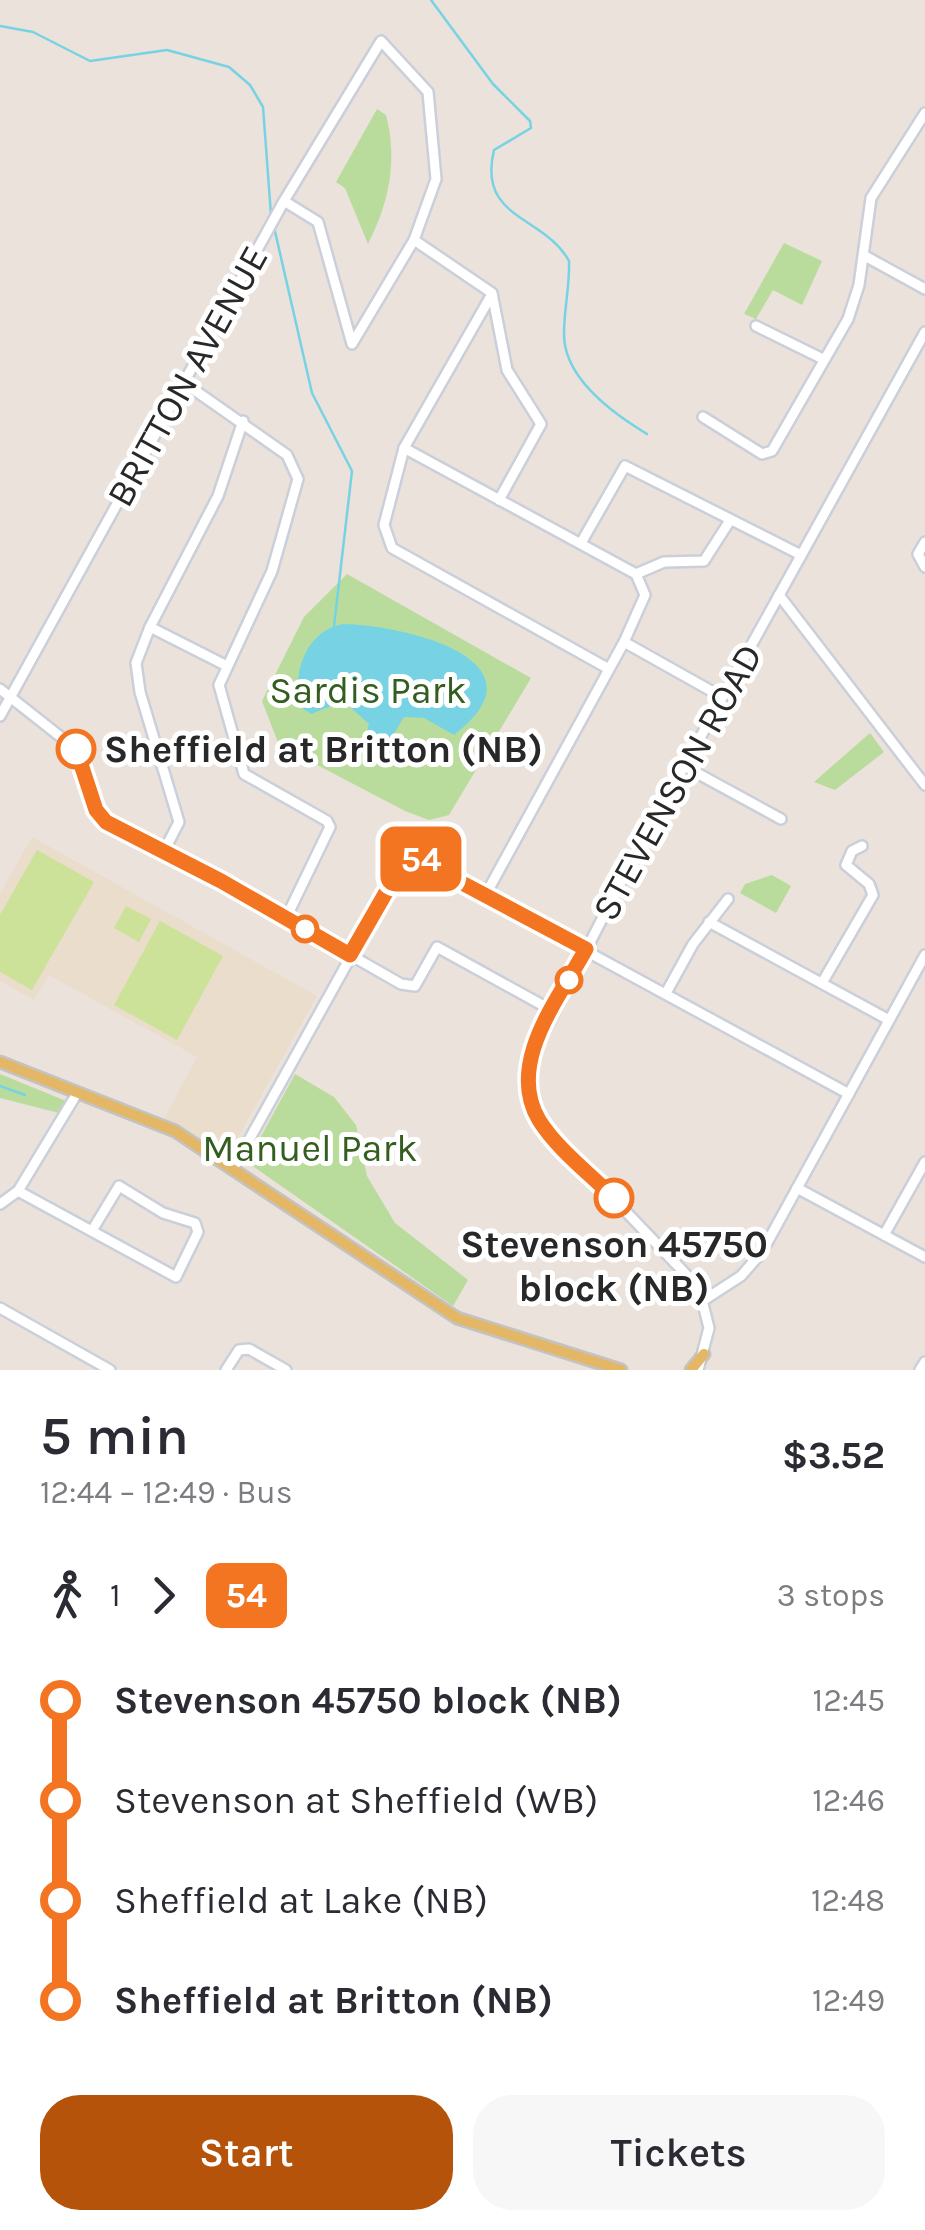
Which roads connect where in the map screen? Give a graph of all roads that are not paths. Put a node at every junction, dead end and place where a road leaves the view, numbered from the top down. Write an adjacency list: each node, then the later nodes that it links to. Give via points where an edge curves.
1 (925, 113): 4 (street, via 876,188)
2 (284, 201): 3 (street, via 318,222 352,344); 3 (street, BRITTON AVENUE, via 382,41 428,92 436,178); 10 (street, BRITTON AVENUE)
3 (414, 240): 6 (street)
4 (864, 256): 5 (street); 9 (street, via 855,302)
5 (925, 289)
6 (492, 294): 13 (street); 14 (street, via 507,370 540,424)
7 (756, 326): 9 (street)
8 (925, 332): 18 (street, STEVENSON ROAD)
9 (823, 359): 11 (street, via 767,454)
10 (183, 382): 12 (street); 27 (street, BRITTON AVENUE)
11 (703, 417)
12 (244, 421): 22 (street, via 218,496); 24 (street, via 287,455 298,479 272,571)
13 (404, 448): 14 (street); 25 (street, via 384,525 392,548)
14 (499, 500): 17 (street)
15 (729, 522): 17 (street, via 624,466); 18 (street); 20 (street, via 704,561 664,562)
16 (925, 542): 19 (street, via 918,554)
17 (581, 543): 20 (street)
18 (801, 555): 21 (street, STEVENSON ROAD)
19 (925, 567)
20 (636, 574): 23 (street, via 644,596)
21 (779, 595): 28 (street, STEVENSON ROAD); 31 (street)
22 (150, 626): 24 (street); 34 (street, via 136,663 140,692 178,822)
23 (624, 642): 25 (street); 28 (street)
24 (226, 665): 37 (street, via 219,694 244,774 330,828)
25 (609, 669): 35 (street)
26 (0, 689): 27 (street)
27 (11, 695): 29 (street, BRITTON AVENUE); 34 (street, via 76,749 99,816)
28 (722, 697): 30 (street, STEVENSON ROAD)
29 (0, 716)
30 (684, 766): 32 (street); 39 (street, STEVENSON ROAD)
31 (925, 785)
32 (781, 819)
33 (862, 846): 42 (street, via 846,865 873,895)
34 (163, 854): 37 (street)
35 (486, 894): 39 (street); 40 (street, via 421,859 410,860)
36 (728, 899): 38 (street)
37 (286, 918): 40 (street)
38 (709, 922): 42 (street); 43 (street)
39 (586, 949): 43 (street); 44 (street, STEVENSON ROAD)
40 (350, 955): 44 (street, via 415,986 438,947); 50 (street)
41 (925, 955): 45 (street)
42 (822, 984): 45 (street)
43 (666, 993): 47 (street)
44 (553, 1011): 57 (street, STEVENSON ROAD, via 528,1072 540,1121 686,1272)
45 (890, 1020): 47 (street)
46 (0, 1062): 48 (main road)
47 (849, 1094): 51 (street)
48 (76, 1095): 50 (main road, via 175,1131); 52 (street)
49 (925, 1162): 55 (street)
50 (234, 1166): 64 (main road, via 456,1318)
51 (797, 1188): 55 (street); 57 (street, via 751,1266)
52 (18, 1192): 53 (street); 54 (street)
53 (0, 1204)
54 (93, 1229): 54 (street, via 176,1277 198,1232 194,1223 120,1186)
55 (884, 1234): 56 (street)
56 (925, 1256)
57 (704, 1300): 59 (street)
58 (0, 1308): 61 (street)
59 (704, 1354): 65 (main road)
60 (925, 1362): 66 (street)
61 (110, 1370)
62 (226, 1370): 63 (street, via 239,1350 249,1349)
63 (286, 1370)
64 (621, 1370)
65 (695, 1370)
66 (920, 1370)

